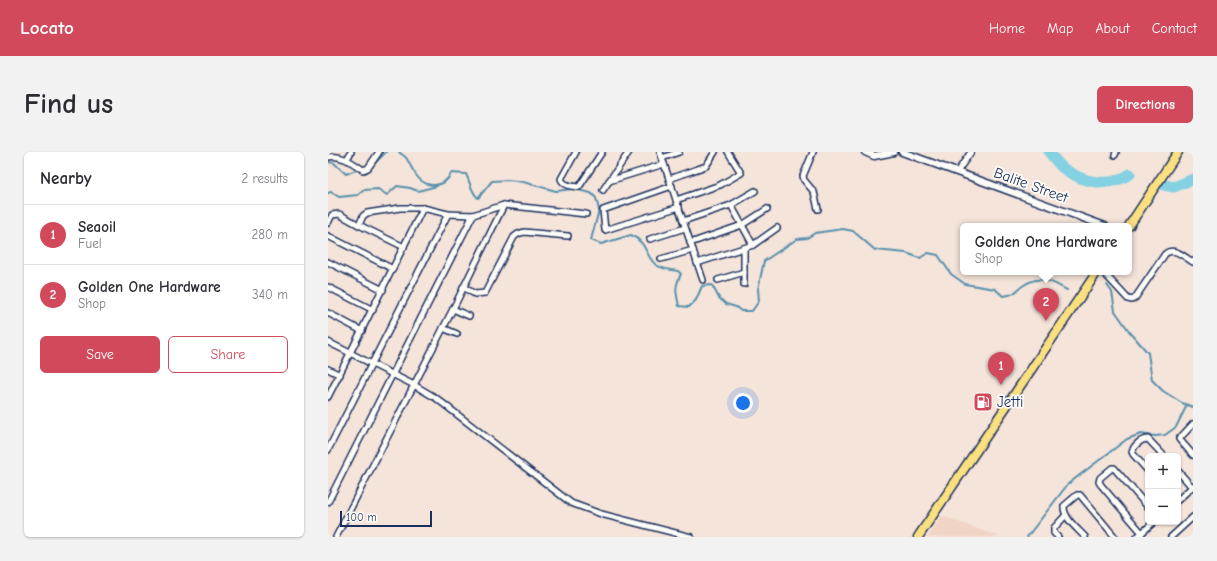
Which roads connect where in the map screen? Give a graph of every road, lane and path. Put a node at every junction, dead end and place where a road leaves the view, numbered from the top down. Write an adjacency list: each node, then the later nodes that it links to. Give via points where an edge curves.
1 (351, 152): 17 (street)
2 (380, 152): 17 (street, via 366,170)
3 (576, 152): 4 (street, via 561,179 567,185 579,187)
4 (602, 152)
5 (629, 152): 21 (street)
6 (679, 152): 15 (street)
7 (715, 152): 20 (street, via 706,166)
8 (728, 152): 25 (street, via 741,174 720,185)
9 (813, 152): 31 (street, via 803,176 814,192)
10 (865, 152): 11 (street, via 874,156)
11 (894, 152)
12 (902, 152): 19 (street, Balite Street)
13 (971, 152): 19 (street)
14 (1178, 152): 38 (main road)
15 (661, 155): 18 (street)
16 (328, 157): 17 (street)
17 (347, 159)
18 (664, 164): 20 (street); 21 (street)
19 (958, 172): 37 (street, Balite Street)
20 (669, 179): 22 (street)
21 (609, 181): 23 (street)
22 (672, 186): 25 (street); 28 (street, via 603,210 605,230)
23 (603, 190)
24 (755, 191): 27 (street)
25 (676, 200): 28 (street)
26 (504, 205): 33 (street); 34 (street); 63 (street)
27 (732, 205): 35 (street); 39 (street)
28 (679, 207): 35 (street)
29 (423, 208): 32 (street); 40 (street, via 400,208 367,213); 48 (street)
30 (767, 209): 39 (street)
31 (818, 209)
32 (448, 214): 34 (street); 74 (street)
33 (586, 214)
34 (474, 215): 76 (street)
35 (683, 221): 41 (street)
36 (328, 223): 40 (street, via 332,215 339,214)
37 (1097, 223)
38 (1131, 223)
39 (742, 225): 46 (street); 47 (street)
40 (359, 226): 48 (street)
41 (685, 228): 45 (street); 46 (street)
42 (777, 228): 47 (street)
43 (328, 236): 55 (street)
44 (568, 236): 63 (street, via 524,232 518,234 514,237 485,293 475,294)
45 (650, 239)
46 (690, 243): 50 (street)
47 (753, 245): 49 (street)
48 (404, 248): 55 (street)
49 (744, 248): 54 (street); 56 (street)
50 (693, 250): 51 (street); 54 (street)
51 (661, 259)
52 (328, 262): 64 (street)
53 (1193, 262): 58 (street, via 1174,250 1169,250 1132,300 1128,299)
54 (697, 263): 59 (street)
55 (393, 269): 64 (street)
56 (744, 272): 60 (street); 61 (street)
57 (1096, 275): 96 (main road)
58 (1106, 275)
59 (703, 280)
60 (718, 280)
61 (744, 284)
62 (328, 287): 66 (street)
63 (463, 287): 65 (street)
64 (383, 290): 66 (street)
65 (453, 309): 68 (street); 69 (street)
66 (373, 310): 70 (street)
67 (328, 313): 70 (street)
68 (469, 316)
69 (443, 328): 71 (street); 78 (street)
70 (362, 331): 73 (street)
71 (457, 334)
72 (328, 342): 73 (street)
73 (350, 354): 74 (street); 77 (street)
74 (372, 364): 76 (street); 81 (street)
75 (328, 369): 77 (street)
76 (392, 374): 78 (street); 88 (street)
77 (340, 375): 79 (street)
78 (414, 385): 94 (street); 95 (street, via 436,398 571,503 601,514)
79 (328, 396)
80 (1193, 424): 83 (street, via 1179,439)
81 (328, 450)
82 (1161, 453): 84 (street, via 1148,439 1133,448 1133,454)
83 (1193, 455)
84 (1145, 468)
85 (1181, 474): 86 (street)
86 (1193, 486): 87 (street)
87 (1181, 497)
88 (328, 502)
89 (1145, 504): 93 (street, via 1114,468 1109,469 1100,478 1101,485)
90 (1066, 516): 97 (street, via 1054,528 1054,533); 98 (street); 99 (street, via 1064,506 1080,495)
91 (1193, 517): 101 (street)
92 (1151, 525): 93 (street)
93 (1142, 533): 100 (street)
94 (336, 537)
95 (691, 537)
96 (918, 537)
97 (1058, 537)
98 (1085, 537)
99 (1116, 537)
100 (1137, 537)
101 (1171, 537)

